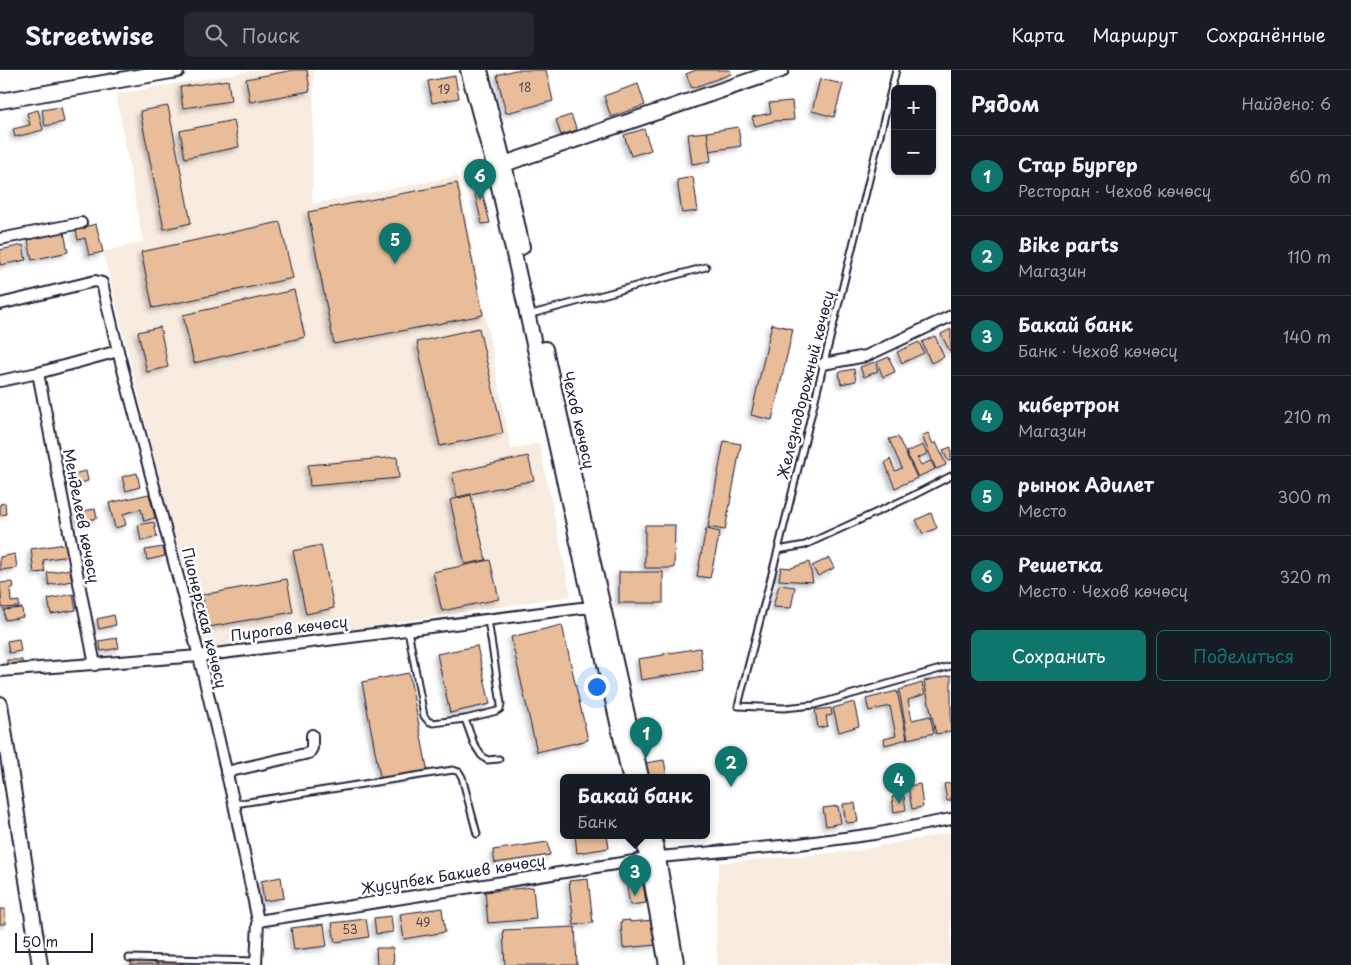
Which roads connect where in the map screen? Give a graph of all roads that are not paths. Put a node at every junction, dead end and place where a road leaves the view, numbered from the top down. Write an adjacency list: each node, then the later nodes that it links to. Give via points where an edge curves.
1 (177, 70): 6 (street)
2 (468, 70): 8 (street)
3 (480, 70): 8 (street, Чехов көчөсү)
4 (781, 70): 8 (street)
5 (896, 70): 16 (lane, Железнодорожный көчөсү)
6 (112, 76): 7 (street)
7 (0, 101)
8 (499, 162): 13 (street, Чехов көчөсү)
9 (82, 223): 10 (street)
10 (0, 239)
11 (706, 267): 13 (lane)
12 (0, 304): 15 (street, Пионерская көчөсү, via 95,281 102,283)
13 (532, 314): 21 (street, Чехов көчөсү)
14 (951, 316): 16 (street, via 866,356)
15 (118, 351): 17 (street); 24 (street, Пионерская көчөсү)
16 (824, 364): 20 (lane, Железнодорожный көчөсү)
17 (38, 373): 18 (street); 25 (street, Менделеев көчөсү)
18 (0, 381)
19 (951, 476): 20 (lane, via 805,545)
20 (778, 550): 26 (lane, Железнодорожный көчөсү, via 738,706 784,708 814,705)
21 (595, 607): 22 (street, Пирогов көчөсү); 34 (street, Чехов көчөсү); 35 (street, Чехов көчөсү)
22 (488, 620): 23 (street, Пирогов көчөсү); 29 (lane, via 502,704 497,711)
23 (408, 630): 24 (street, Пирогов көчөсү); 29 (lane, via 424,716 433,723)
24 (199, 656): 25 (street, Пирогов көчөсү); 33 (street, Пионерская көчөсү)
25 (95, 665): 27 (street, Пирогов көчөсү)
26 (951, 666)
27 (0, 671)
28 (0, 704): 32 (street)
29 (464, 719): 31 (lane, via 481,755 487,760)
30 (312, 736): 33 (street, via 309,753)
31 (499, 759)
32 (5, 767): 44 (street)
33 (226, 772): 36 (street, Пионерская көчөсү)
34 (629, 774)
35 (641, 774)
36 (234, 804): 38 (lane, via 453,770 462,777); 41 (street, Пионерская көчөсү)
37 (951, 819): 40 (street, Жусупбек Бакиев көчөсү, via 874,834)
38 (477, 834)
39 (650, 839): 40 (street)
40 (655, 863): 41 (street, Жусупбек Бакиев көчөсү); 45 (street); 46 (street)
41 (258, 921): 43 (street, Пионерская көчөсү)
42 (129, 958): 43 (lane)
43 (256, 963)
44 (40, 965)
45 (667, 965)
46 (676, 965)

